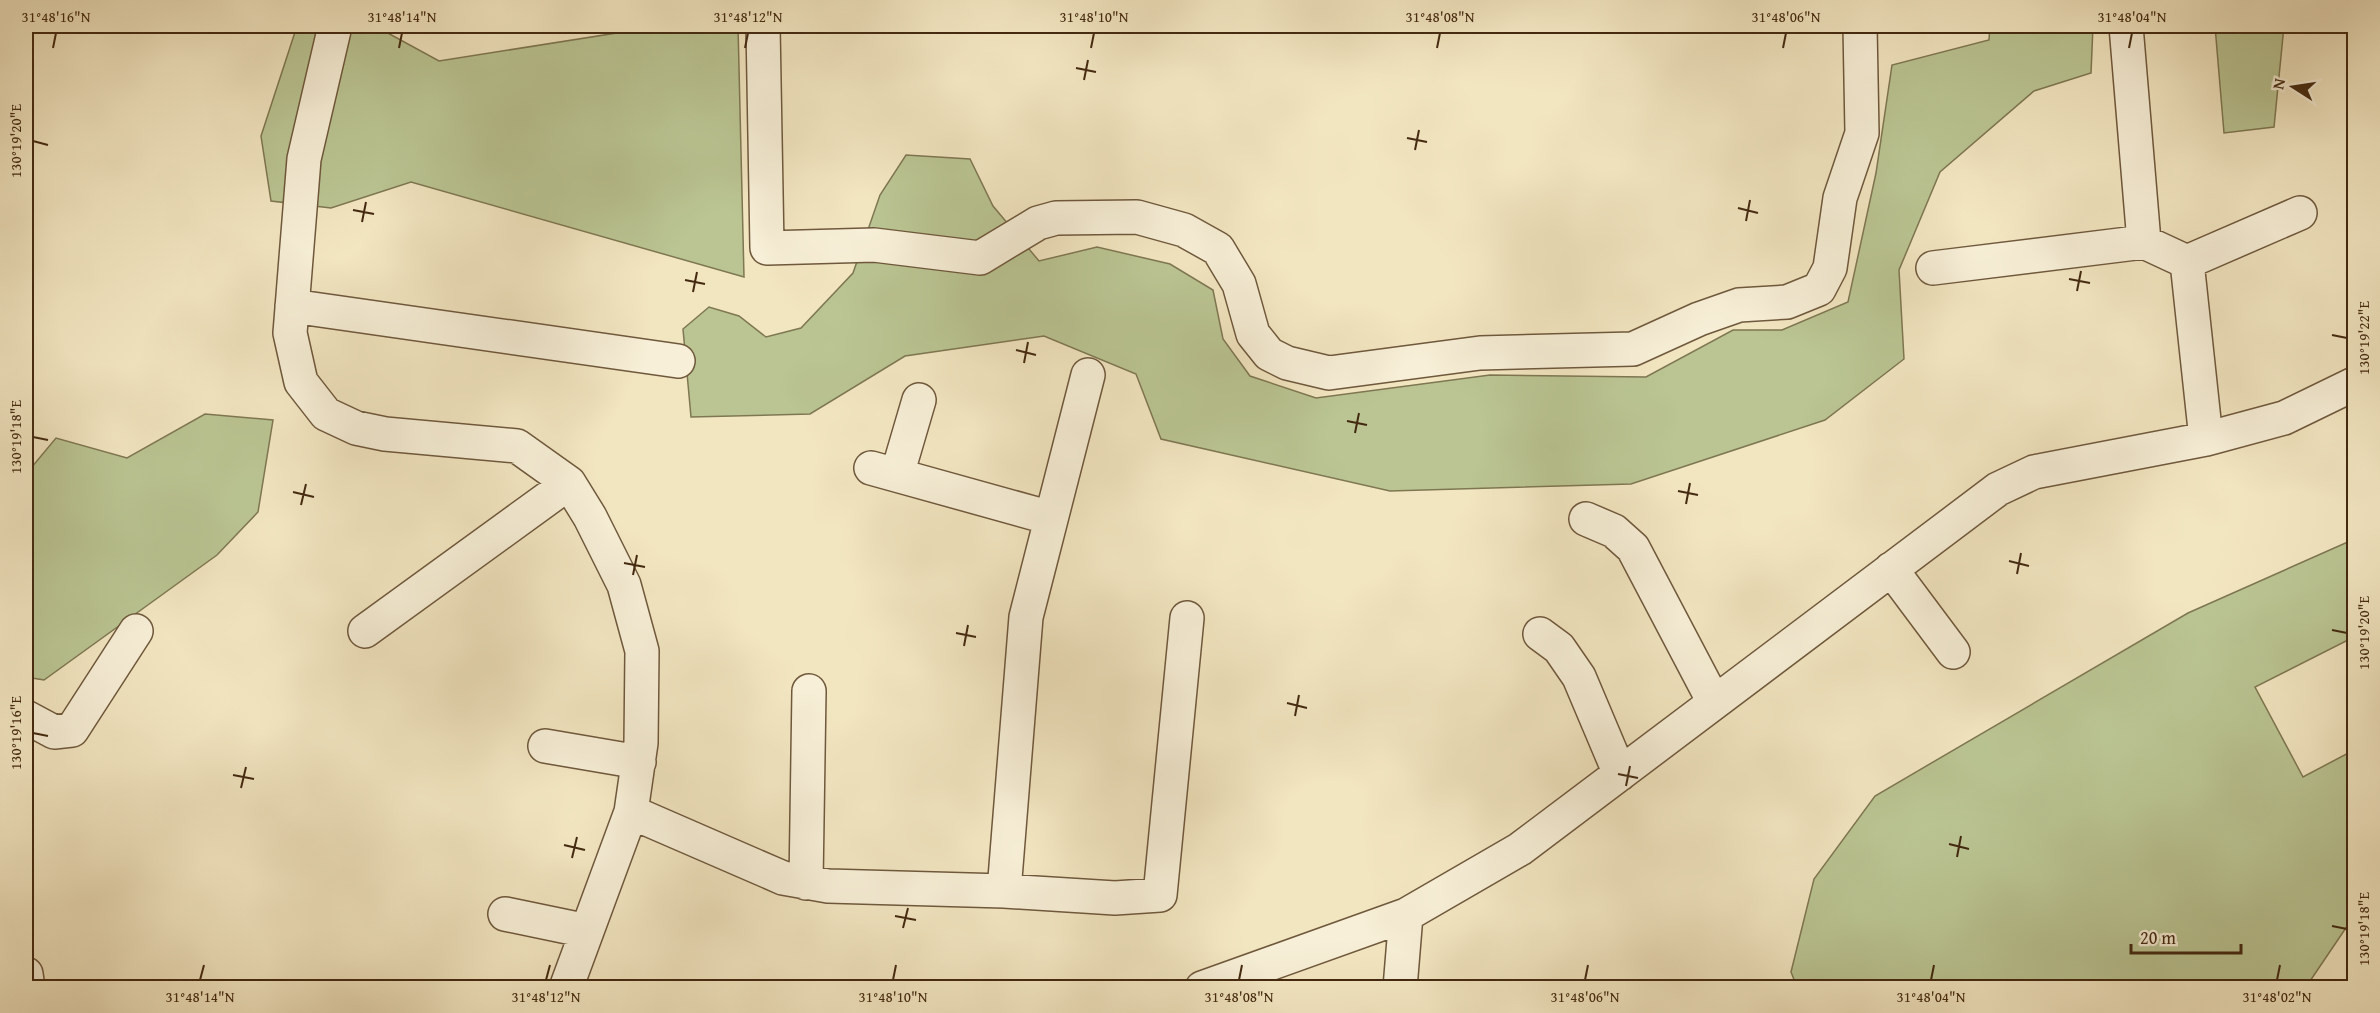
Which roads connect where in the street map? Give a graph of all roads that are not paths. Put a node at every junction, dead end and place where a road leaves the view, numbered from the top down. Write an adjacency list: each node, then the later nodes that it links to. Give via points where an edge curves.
1 (336, 26): 9 (street, via 304,159)
2 (763, 26): 3 (street, via 766,248 874,245 980,258 1038,223 1056,218 1137,217 1184,230 1218,249 1239,284 1253,334 1269,354 1287,363 1329,373 1480,353 1633,349 1738,305 1786,302 1819,289 1830,268 1840,198 1862,133)
3 (1860, 26)
4 (2126, 26): 6 (street)
5 (2300, 213): 7 (street)
6 (2144, 242): 7 (street); 8 (street)
7 (2187, 262): 14 (street)
8 (1933, 268)
9 (292, 306): 10 (street); 15 (street, via 290,333 301,382 326,414 356,428 385,435 517,446)
10 (678, 361)
11 (1088, 375): 16 (street)
12 (2355, 384): 14 (street, via 2284,418)
13 (919, 400): 16 (street, via 884,472)
14 (2206, 439): 18 (street, via 2034,472 1998,489)
15 (569, 483): 21 (street); 28 (street, via 624,585 642,651)
16 (1051, 518): 32 (street, via 1026,617)
17 (1586, 519): 25 (street, via 1614,531 1633,548)
18 (1891, 570): 23 (street); 25 (street)
19 (1187, 618): 32 (street, via 1160,896 1115,898)
20 (136, 631): 26 (street, via 72,730 54,732)
21 (365, 631)
22 (1540, 634): 29 (street, via 1559,648 1579,677)
23 (1953, 652)
24 (809, 691): 31 (street)
25 (1714, 702): 29 (street)
26 (26, 717)
27 (545, 746): 28 (street)
28 (639, 762): 30 (street)
29 (1620, 774): 34 (street, via 1520,849)
30 (631, 812): 31 (street, via 783,878); 35 (street)
31 (806, 883): 32 (street)
32 (1004, 891)
33 (505, 914): 35 (street)
34 (1406, 915): 39 (street); 40 (street)
35 (587, 931): 38 (street)
36 (26, 974): 37 (street)
37 (28, 987)
38 (566, 987)
39 (1202, 987)
40 (1400, 987)

